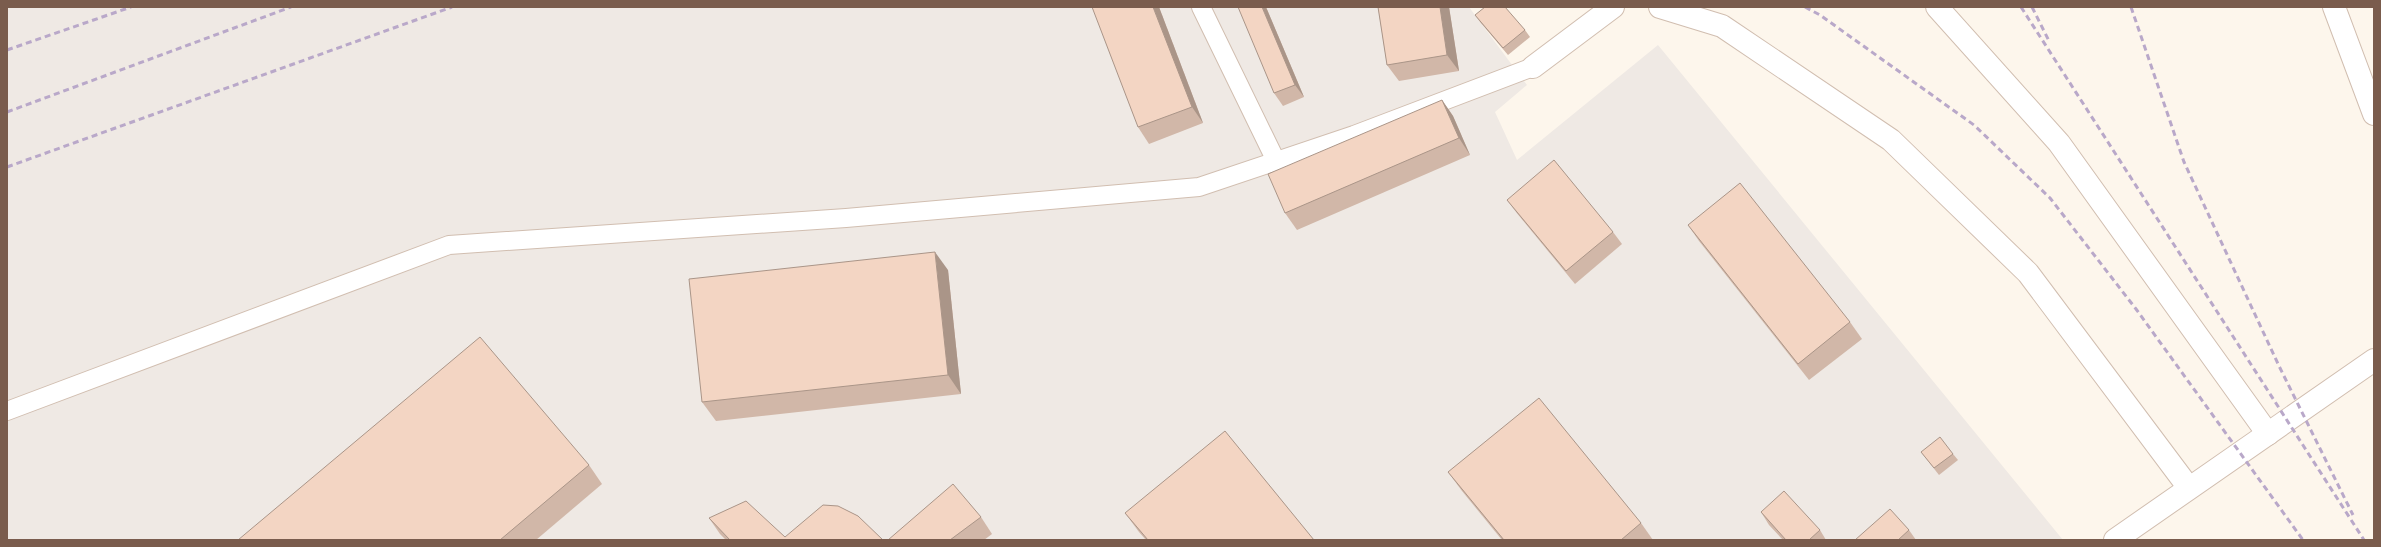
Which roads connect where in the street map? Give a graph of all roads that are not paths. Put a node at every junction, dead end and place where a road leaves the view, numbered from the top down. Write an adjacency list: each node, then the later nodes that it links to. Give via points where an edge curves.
1 (1201, 7): 8 (lane)
2 (1613, 7): 6 (street)
3 (1660, 7): 12 (street, via 1722,26 1891,140 2028,273)
4 (1938, 7): 11 (street, via 2059,143)
5 (2334, 7): 7 (street)
6 (1533, 67): 8 (lane, via 1354,135)
7 (2374, 114)
8 (1276, 161): 10 (lane, via 1199,187 846,218 449,245)
9 (2374, 360): 11 (street)
10 (7, 411)
11 (2268, 434): 12 (street)
12 (2190, 488): 13 (street)
13 (2115, 540)

